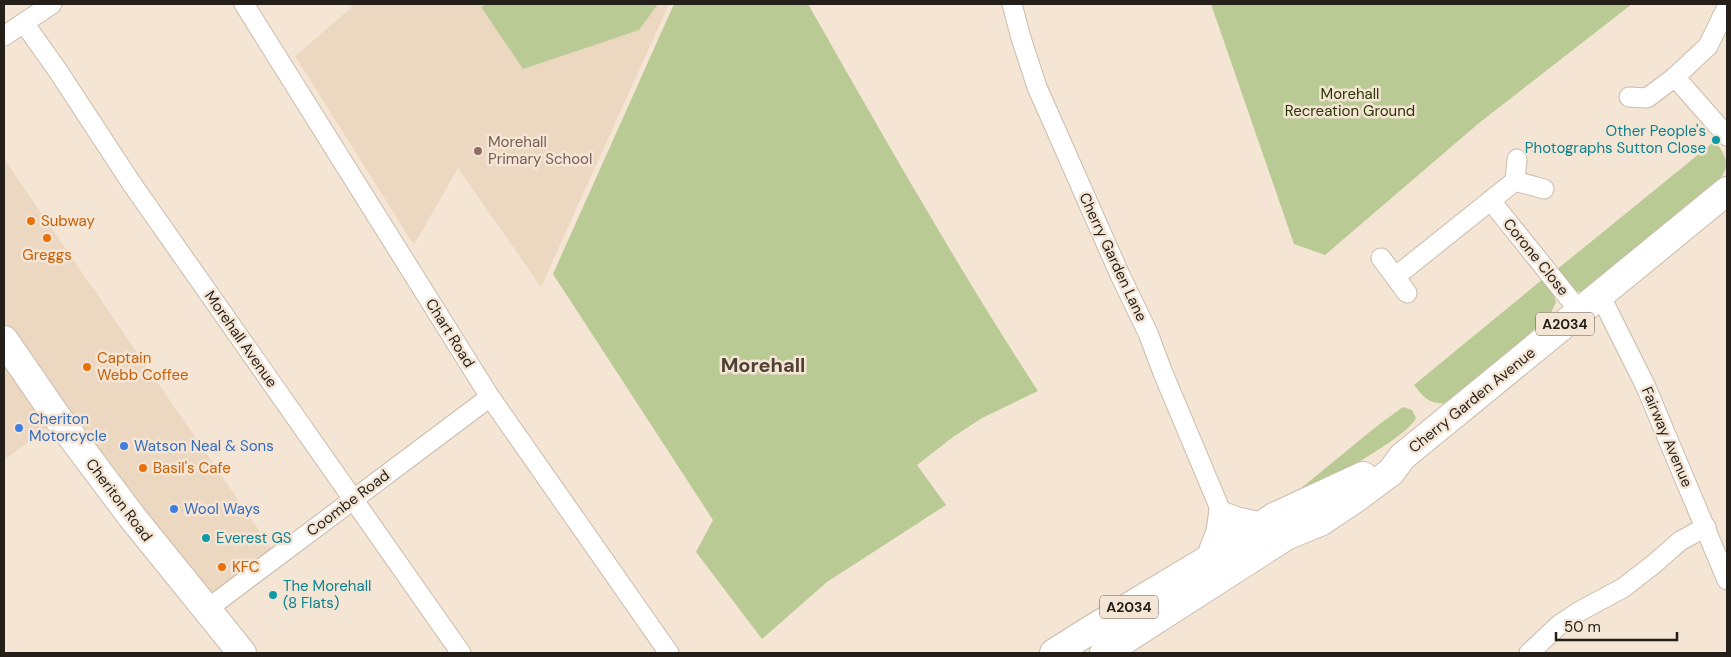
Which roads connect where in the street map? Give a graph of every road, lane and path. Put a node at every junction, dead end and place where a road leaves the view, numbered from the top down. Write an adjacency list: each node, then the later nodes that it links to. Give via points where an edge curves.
1 (52, 4): 5 (street)
2 (244, 4): 20 (street, Chart Road)
3 (1012, 4): 23 (street, Cherry Garden Lane, via 1037,87 1148,333)
4 (1727, 7): 7 (street, via 1708,46)
5 (24, 23): 6 (street); 22 (street, Morehall Avenue, via 132,184)
6 (4, 36)
7 (1675, 77): 8 (street, via 1647,98); 9 (street)
8 (1629, 97)
9 (1727, 136)
10 (1517, 159): 11 (street)
11 (1515, 181): 12 (street); 14 (street)
12 (1544, 189)
13 (1727, 191): 18 (main road, Cherry Garden Avenue / A2034)
14 (1492, 201): 16 (street); 18 (street, Corone Close)
15 (1381, 258): 16 (street)
16 (1395, 277): 17 (street)
17 (1407, 293)
18 (1589, 305): 21 (main road, Cherry Garden Avenue / A2034); 25 (street, Fairway Avenue, via 1606,307 1646,386)
19 (4, 340): 29 (main road, Cheriton Road, via 57,417)
20 (490, 397): 22 (street, Coombe Road); 32 (street, Chart Road)
21 (1402, 457): 24 (main road, Cherry Garden Avenue / A2034); 26 (main road, Cherry Garden Avenue / A2034, via 1391,472 1320,522)
22 (353, 499): 29 (street, Coombe Road); 31 (street, Morehall Avenue)
23 (1219, 510): 24 (street); 26 (street, Cherry Garden Lane); 27 (street, via 1216,531)
24 (1266, 523): 26 (main road, Cherry Garden Avenue / A2034)
25 (1706, 528): 28 (street, Fairway Avenue); 35 (street, via 1680,541 1623,588 1560,625)
26 (1239, 554): 27 (main road, Cherry Garden Avenue / A2034); 34 (main road, Cherry Garden Avenue / A2034)
27 (1204, 562): 33 (main road, Cherry Garden Avenue / A2034)
28 (1727, 580)
29 (206, 610): 30 (main road, Cheriton Road)
30 (242, 653)
31 (461, 653)
32 (669, 653)
33 (1054, 653)
34 (1104, 653)
35 (1529, 653)

